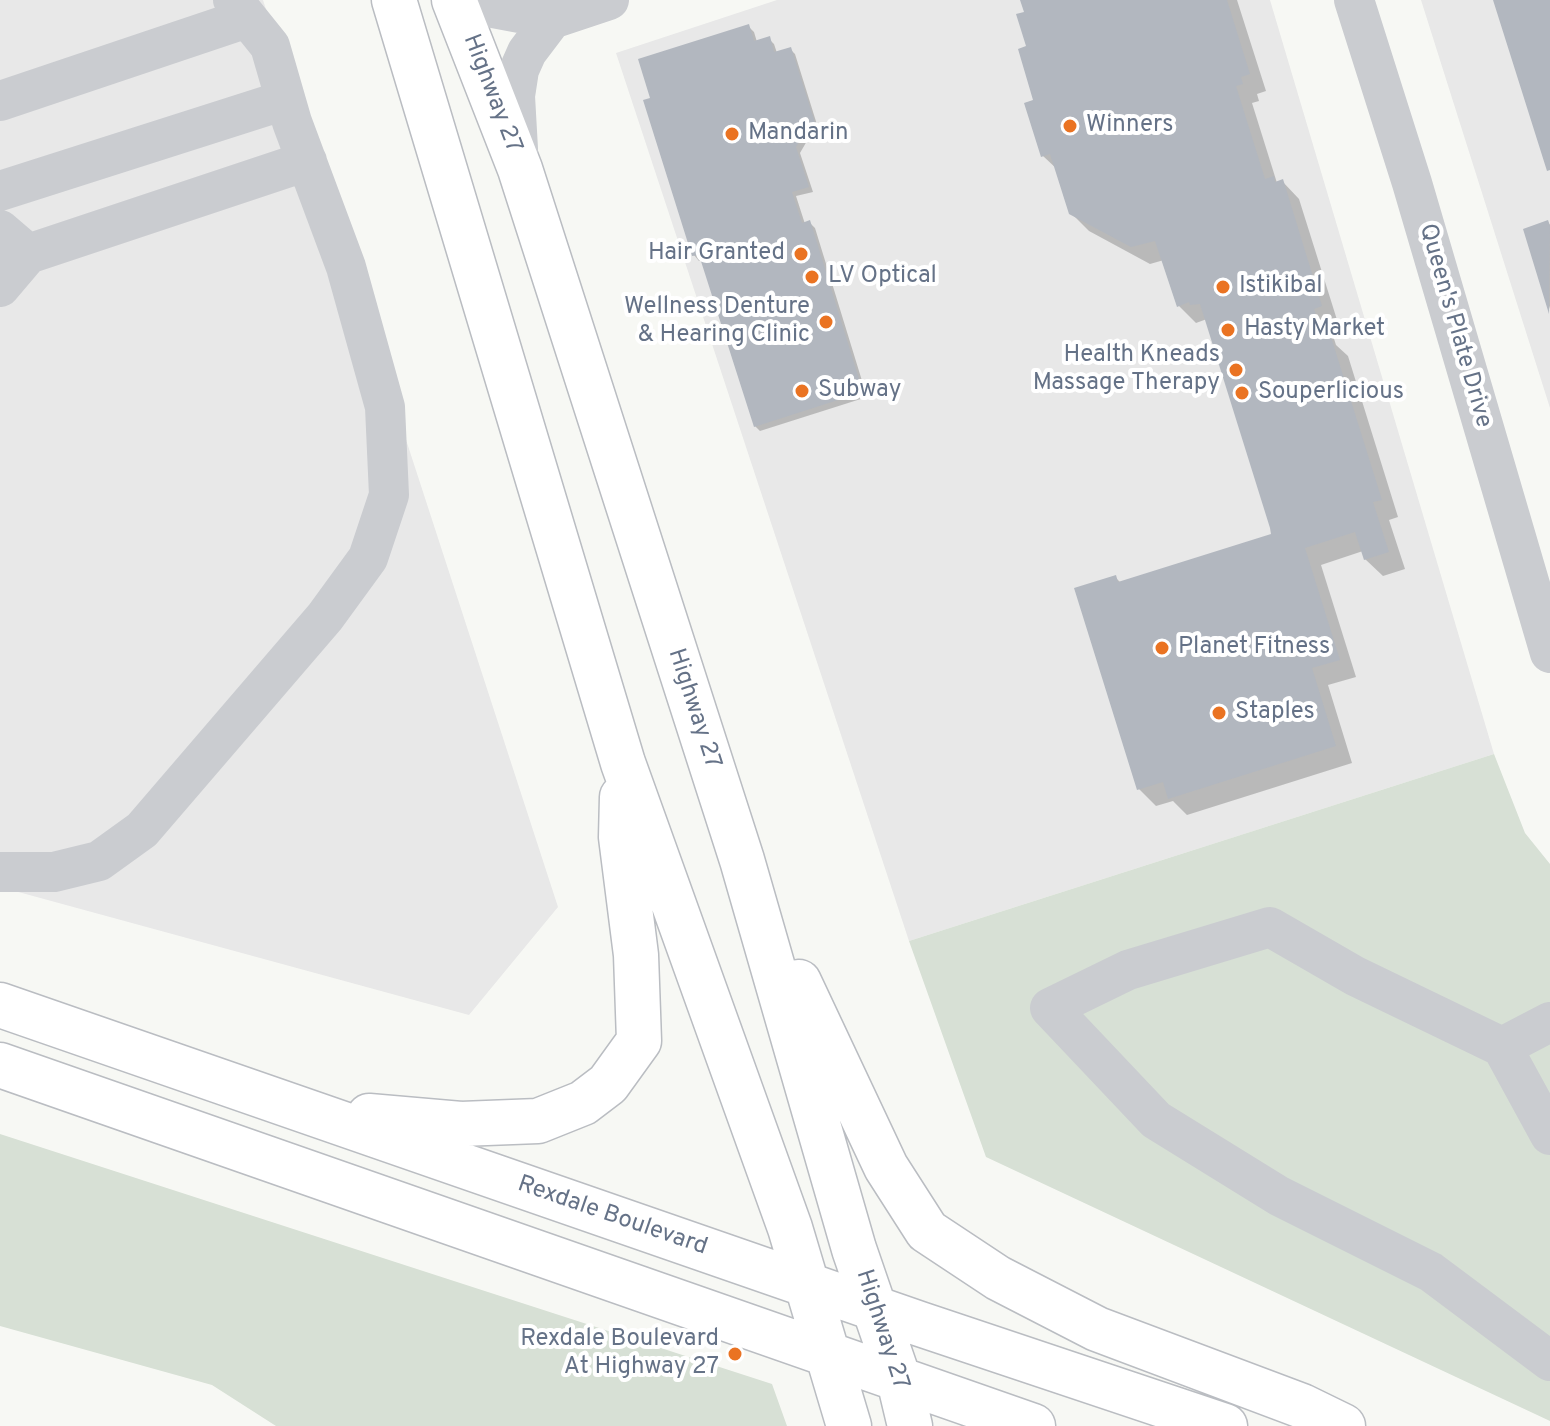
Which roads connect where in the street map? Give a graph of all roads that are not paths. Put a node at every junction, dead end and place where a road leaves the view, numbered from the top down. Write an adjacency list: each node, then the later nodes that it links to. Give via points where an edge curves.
1 (394, 0): 17 (main road)
2 (454, 0): 11 (main road, Highway 27)
3 (480, 0): 7 (street, via 488,7)
4 (609, 0): 7 (street)
5 (1354, 0): 15 (street, Queen's Plate Drive)
6 (240, 9): 8 (street, via 270,46); 9 (street)
7 (552, 19): 11 (street, via 519,70 515,96)
8 (285, 100): 10 (street); 12 (street)
9 (0, 101)
10 (307, 161): 13 (street); 19 (street, via 346,267 385,407 389,495 368,558 325,617 142,830 99,861 54,872)
11 (520, 169): 18 (main road, Highway 27)
12 (0, 191)
13 (14, 242): 14 (street)
14 (0, 287)
15 (1542, 596): 16 (street, Queen's Plate Drive)
16 (1550, 653)
17 (623, 763): 24 (main road, via 621,837 636,955 639,1041 608,1084 583,1103 538,1121 461,1124); 26 (main road)
18 (742, 860): 27 (main road, Highway 27); 35 (main road, via 886,1167 927,1231 998,1278 1097,1329)
19 (0, 872)
20 (0, 1005): 24 (main road, Rexdale Boulevard)
21 (1550, 1022): 22 (street)
22 (1502, 1047): 25 (street); 29 (street, via 1355,976 1270,927 1128,970 1050,1008 1156,1120 1279,1196 1431,1272)
23 (0, 1065): 28 (main road)
24 (304, 1110): 26 (main road, Rexdale Boulevard)
25 (1550, 1135)
26 (807, 1284): 27 (main road, Rexdale Boulevard); 28 (main road)
27 (874, 1309): 30 (main road, Highway 27); 34 (main road, Rexdale Boulevard)
28 (830, 1356): 30 (main road); 31 (main road)
29 (1550, 1361)
30 (899, 1380): 32 (main road, Highway 27); 33 (main road)
31 (849, 1426)
32 (910, 1426)
33 (1033, 1426)
34 (1225, 1426)
35 (1343, 1426)

